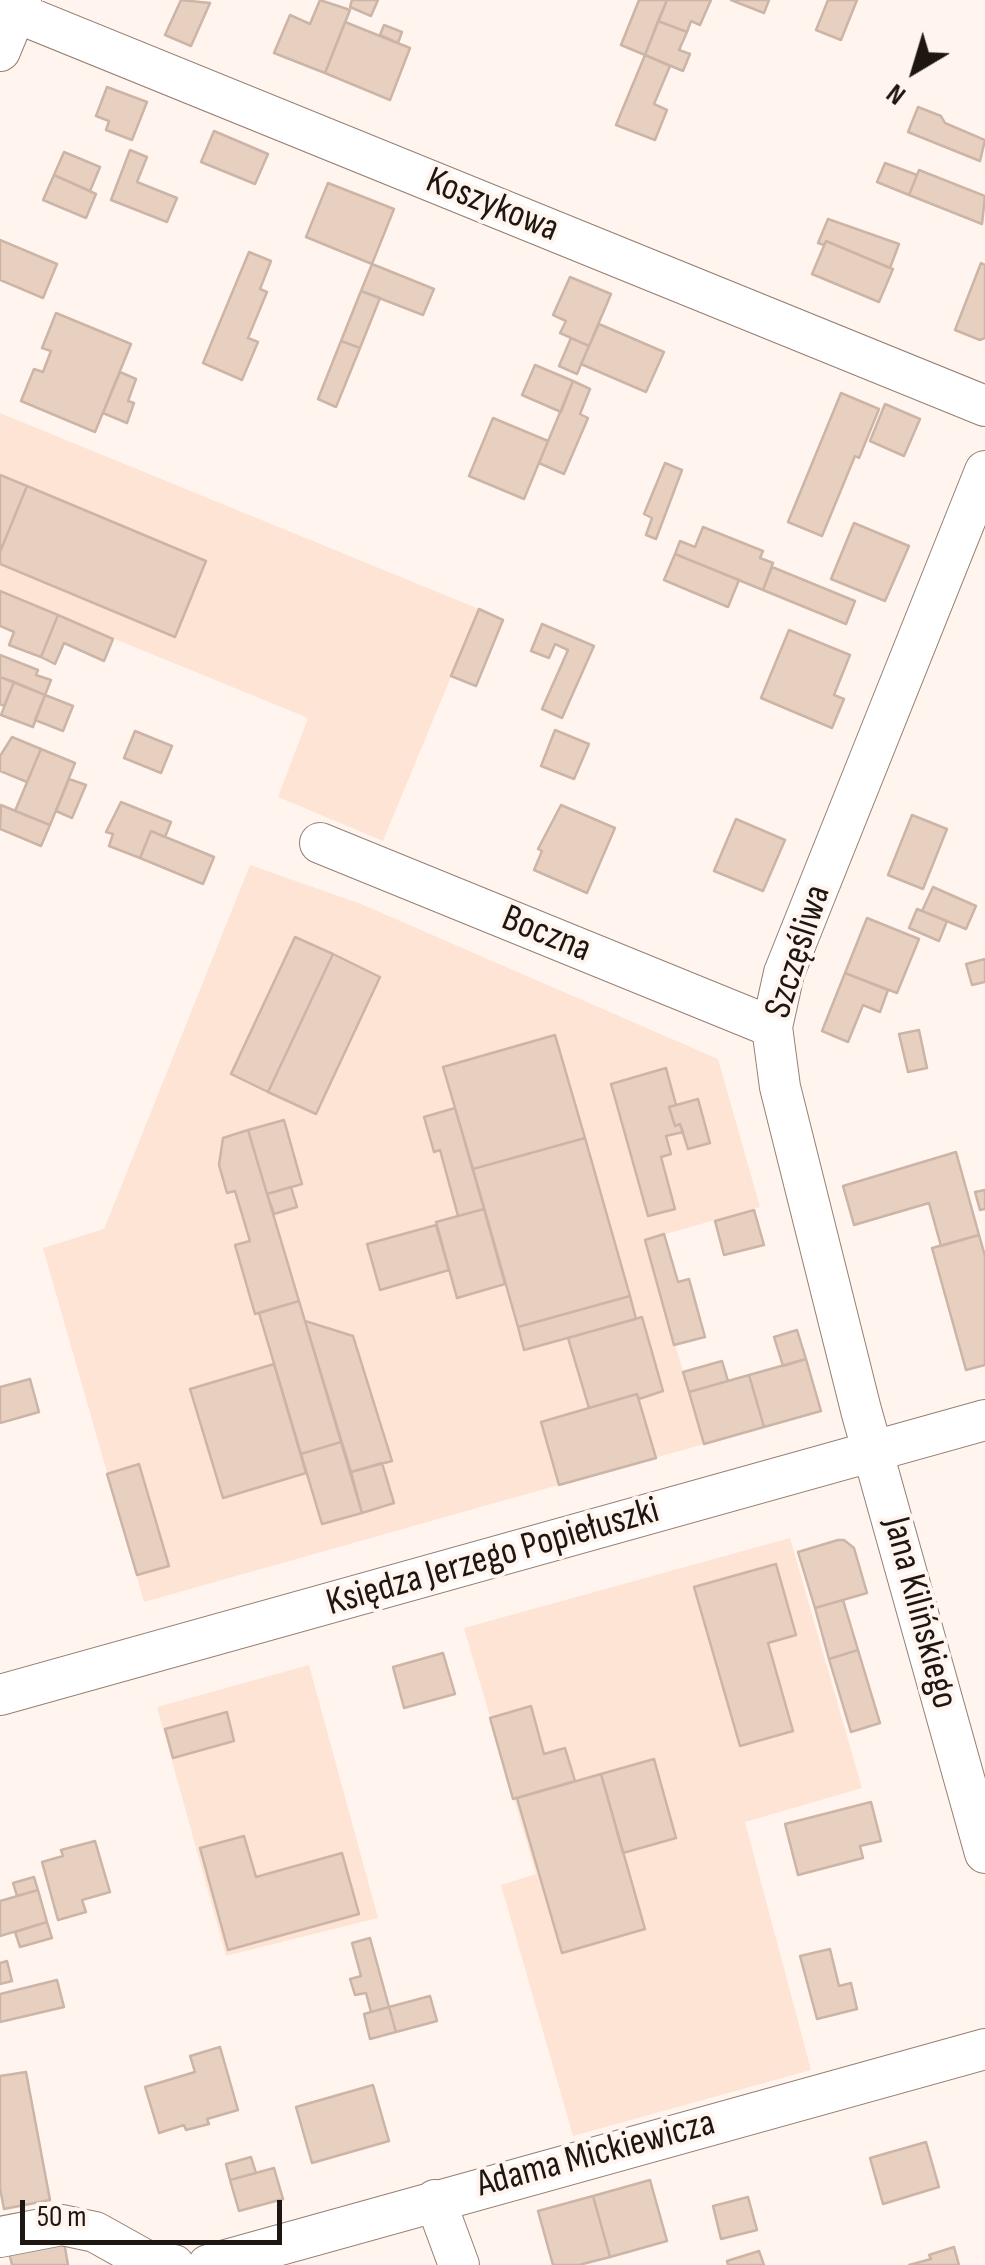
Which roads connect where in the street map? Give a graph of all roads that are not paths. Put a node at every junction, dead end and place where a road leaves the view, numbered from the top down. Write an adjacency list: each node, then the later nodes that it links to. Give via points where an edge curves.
1 (12, 6): 2 (street); 3 (street, Koszykowa)
2 (0, 51)
3 (985, 406)
4 (985, 471): 6 (street, Szczęśliwa, via 784,973)
5 (320, 843): 6 (street, Boczna)
6 (772, 1026): 8 (street, Szczęśliwa, via 780,1087)
7 (985, 1420): 8 (street, Księdza Jerzego Popiełuszki)
8 (874, 1452): 9 (street, Księdza Jerzego Popiełuszki); 10 (street, Jana Kilińskiego)
9 (0, 1695)
10 (974, 1771): 11 (street, Jana Kilińskiego)
11 (985, 1854)
12 (985, 2048): 13 (street, Adama Mickiewicza)
13 (436, 2200): 16 (street, Adama Mickiewicza); 17 (street)
14 (0, 2237): 15 (street, via 62,2225 94,2232 147,2261)
15 (174, 2265)
16 (208, 2265)
17 (459, 2265)

